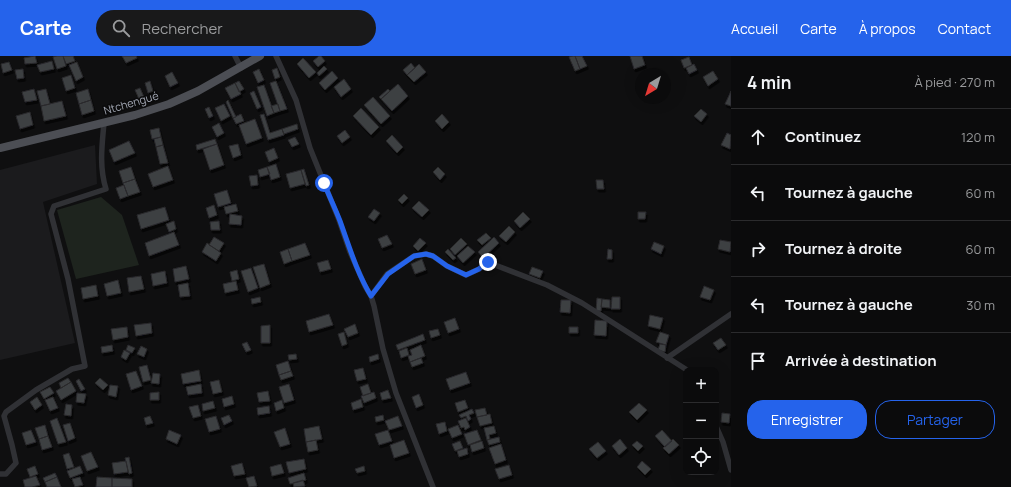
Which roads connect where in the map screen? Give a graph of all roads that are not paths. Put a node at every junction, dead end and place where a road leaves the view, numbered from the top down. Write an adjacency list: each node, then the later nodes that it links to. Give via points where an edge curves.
1 (235, 56): 4 (street)
2 (260, 56): 4 (main road, Ntchengué)
3 (276, 56): 7 (street, via 296,100 310,148 340,220 350,252 364,286)
4 (241, 68): 5 (main road, Ntchengué, via 169,104)
5 (104, 122): 6 (main road, Ntchengué); 11 (street, via 102,147 106,189 54,206 51,214 68,280 84,366 72,368 36,390)
6 (0, 148)
7 (371, 296): 9 (street, via 388,274 414,256 433,256 466,275 488,262 547,285 582,303); 15 (street, via 396,393)
8 (731, 314): 9 (street)
9 (667, 358): 10 (street)
10 (683, 368)
11 (2, 417): 14 (street, via 16,463 6,474)
12 (719, 432): 13 (street)
13 (731, 470)
14 (0, 474)
15 (433, 487)

